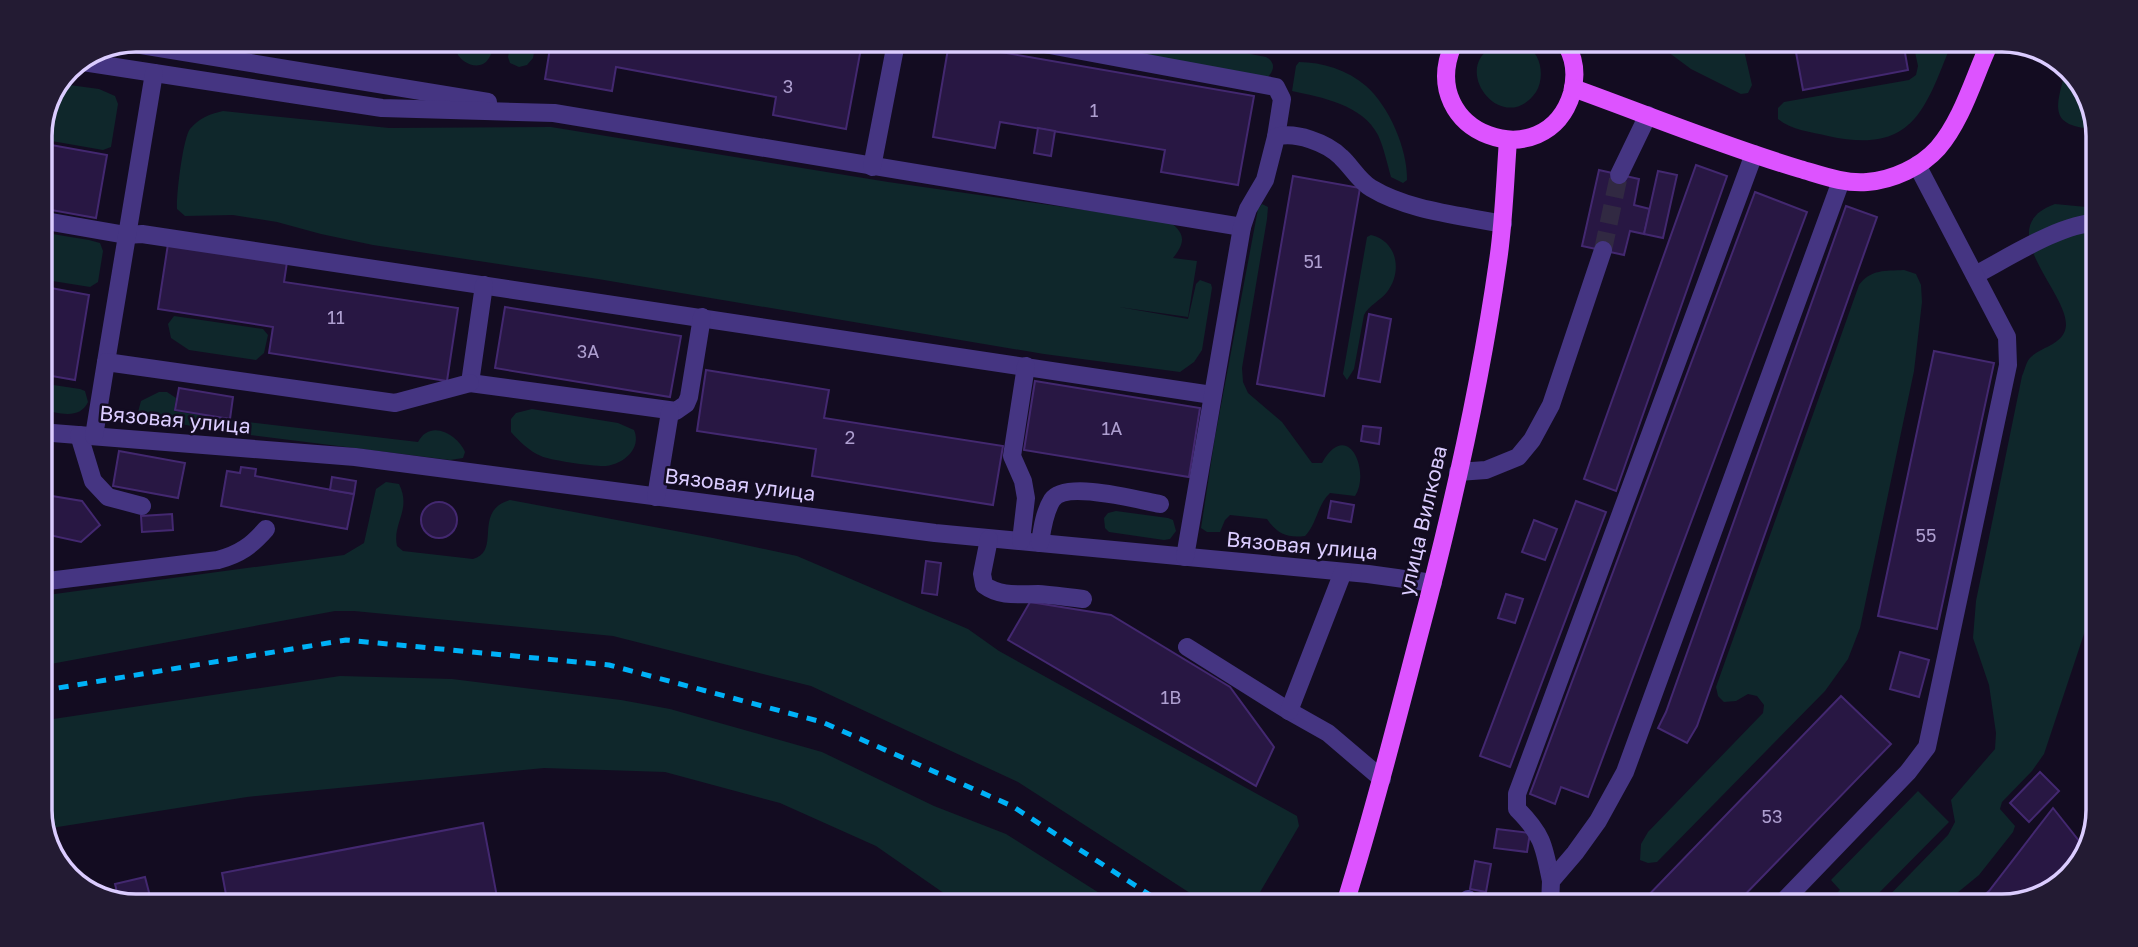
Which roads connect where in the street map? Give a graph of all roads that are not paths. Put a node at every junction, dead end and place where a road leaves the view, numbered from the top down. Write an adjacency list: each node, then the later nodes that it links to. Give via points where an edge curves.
1 (175, 52): 9 (street)
2 (182, 52): 11 (street)
3 (894, 52): 17 (street)
4 (1087, 52): 13 (street, via 1276,87 1282,99)
5 (1449, 52): 14 (main road, via 1446,87 1458,114 1480,132)
6 (1569, 52): 10 (main road)
7 (1986, 52): 16 (main road, via 1957,117 1938,148)
8 (95, 64): 9 (street)
9 (163, 74): 11 (street, via 382,108); 24 (street)
10 (1573, 88): 12 (main road); 14 (main road, via 1563,112 1545,130)
11 (554, 113): 17 (street)
12 (1648, 115): 15 (main road); 18 (street)
13 (1276, 137): 21 (street, via 1301,135 1339,154 1369,187 1384,194); 23 (street, via 1265,180)
14 (1508, 140): 21 (main road, улица Вилкова)
15 (1754, 154): 19 (main road); 52 (street, via 1517,794 1517,809 1534,826 1544,846)
16 (1917, 165): 19 (main road, via 1897,176); 26 (street)
17 (872, 167): 23 (street)
18 (1619, 174)
19 (1840, 181): 52 (street, via 1625,772 1598,821)
20 (53, 222): 24 (street)
21 (1503, 224): 36 (main road, улица Вилкова, via 1485,346)
22 (2085, 224): 26 (street, via 2061,231)
23 (1242, 227): 32 (street)
24 (126, 235): 27 (street); 29 (street)
25 (1603, 250): 36 (street, via 1551,405 1532,440 1518,457 1486,470)
26 (1975, 275): 55 (street, via 2007,337 2008,365 1927,747)
27 (484, 285): 28 (street); 31 (street)
28 (702, 317): 30 (street); 33 (street, via 689,397 682,409)
29 (106, 362): 31 (street, via 395,403); 35 (street)
30 (1026, 366): 32 (street); 42 (street, via 1012,456 1026,498)
31 (470, 383): 33 (street)
32 (1212, 395): 44 (street)
33 (670, 412): 37 (street)
34 (53, 433): 35 (street, Вязовая улица)
35 (87, 435): 37 (street, Вязовая улица, via 355,457); 39 (street, via 93,481 108,498)
36 (1458, 472): 47 (main road, улица Вилкова)
37 (656, 497): 41 (street, Вязовая улица)
38 (1160, 504): 43 (street, via 1067,491 1052,500)
39 (142, 506)
40 (265, 529): 46 (street, via 252,546 218,560)
41 (989, 539): 42 (street, Вязовая улица); 48 (street, via 982,575 991,590)
42 (1021, 541): 43 (street, Вязовая улица)
43 (1040, 543): 44 (street, Вязовая улица)
44 (1185, 557): 45 (street, Вязовая улица)
45 (1343, 572): 47 (street, Вязовая улица); 50 (street)
46 (53, 580)
47 (1433, 583): 51 (main road, улица Вилкова)
48 (1083, 599)
49 (1187, 647): 50 (street)
50 (1289, 711): 51 (street, via 1328,733)
51 (1382, 779): 53 (main road, улица Вилкова)
52 (1551, 881): 54 (street)
53 (1348, 894)
54 (1550, 894)
55 (1791, 894)

